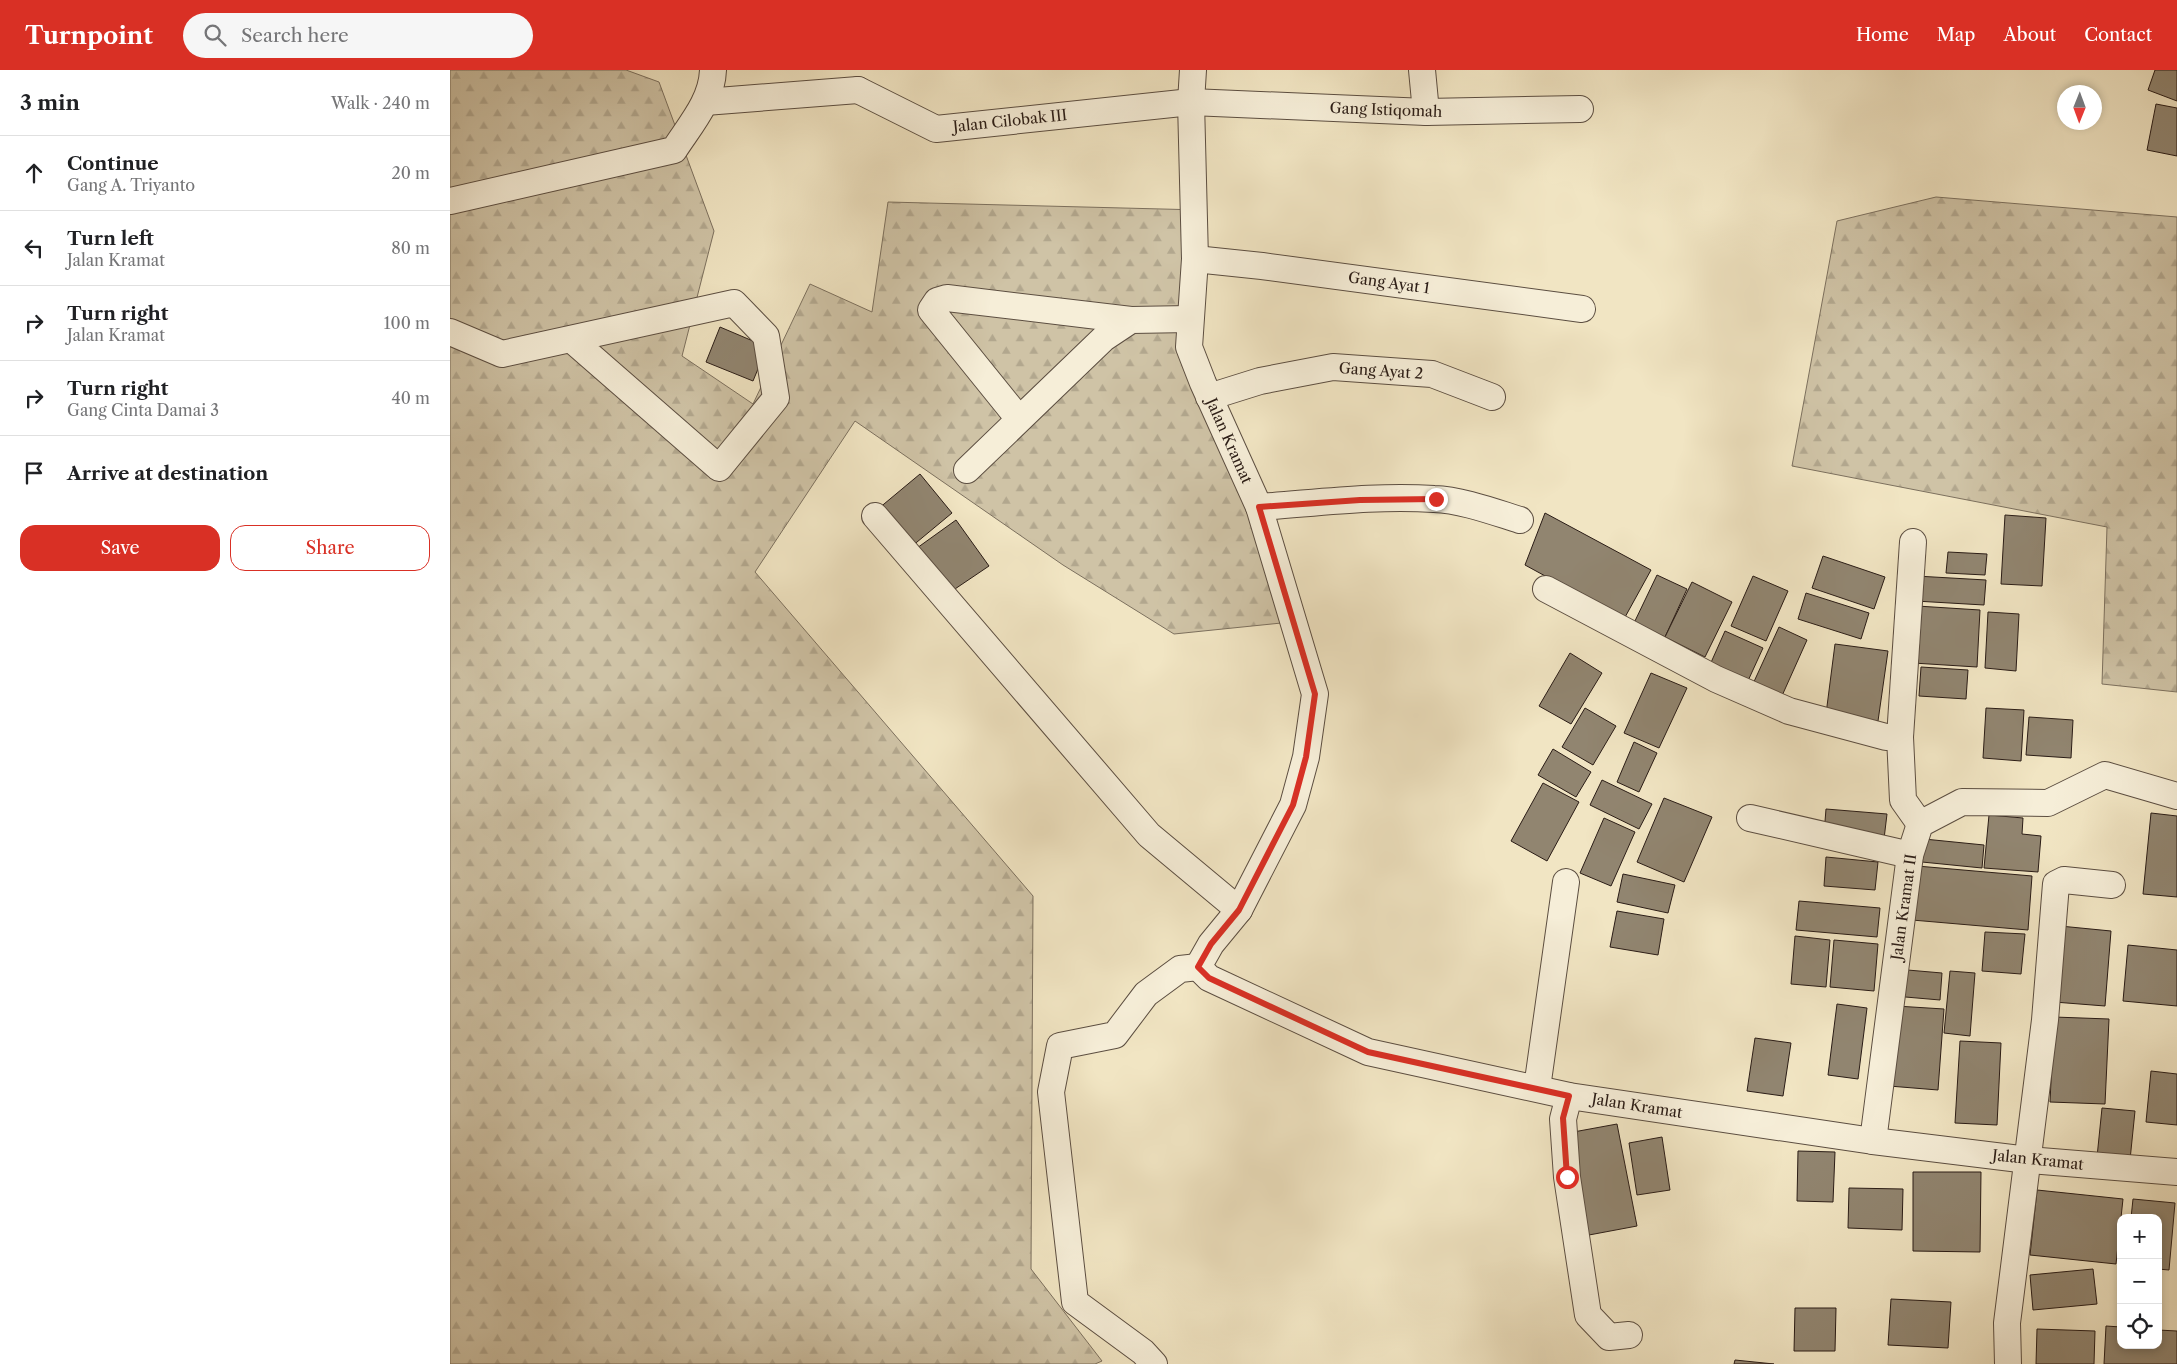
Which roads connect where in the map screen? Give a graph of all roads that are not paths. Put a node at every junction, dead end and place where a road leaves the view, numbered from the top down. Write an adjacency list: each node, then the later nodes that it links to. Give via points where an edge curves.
1 (713, 70): 5 (street)
2 (1193, 70): 6 (street, Jalan Kramat)
3 (1422, 70): 8 (street)
4 (857, 80): 5 (street); 6 (street, Jalan Cilobak III, via 936,129)
5 (705, 102): 9 (street, via 674,150)
6 (1192, 102): 8 (street, Gang Istiqomah); 10 (street, Jalan Kramat)
7 (1580, 109): 8 (street, Gang Istiqomah)
8 (1426, 112)
9 (450, 201)
10 (1195, 259): 11 (street, Gang Ayat 1); 12 (street, Jalan Kramat)
11 (1582, 309)
12 (1190, 319): 13 (street); 16 (street, Jalan Kramat, via 1189,346)
13 (1131, 320): 18 (street, via 1104,338); 18 (street, via 947,298 937,301 931,310)
14 (450, 332): 15 (street, via 502,354)
15 (571, 339): 15 (street, via 734,302 766,336 776,398 719,468)
16 (1209, 396): 17 (street, Gang Ayat 2, via 1260,381 1333,367 1432,374); 20 (street, Jalan Kramat)
17 (1492, 397)
18 (1019, 420): 19 (street)
19 (967, 470)
20 (1259, 507): 22 (street, via 1436,499); 32 (street, Jalan Kramat, via 1315,694 1306,757 1293,805)
21 (874, 516): 32 (street, via 1149,835)
22 (1520, 520)
23 (1913, 542): 25 (street)
24 (1546, 589): 25 (street, via 1716,680 1789,711 1886,737)
25 (1900, 737): 28 (street, via 1903,800)
26 (2177, 796): 28 (street, via 2105,775 2048,803 1962,802)
27 (1750, 818): 29 (street)
28 (1920, 824): 29 (street, Jalan Kramat II)
29 (1910, 855): 36 (street, Jalan Kramat II)
30 (1566, 882): 34 (street)
31 (2112, 885): 37 (street, via 2064,880 2056,884 2045,1020)
32 (1239, 910): 33 (street, Jalan Kramat, via 1211,944)
33 (1198, 967): 34 (street, Jalan Kramat, via 1209,978 1368,1052); 40 (street, via 1180,969 1146,994 1115,1035 1060,1046 1051,1092 1075,1302 1144,1352)
34 (1537, 1088): 35 (street, Jalan Kramat)
35 (1569, 1096): 36 (street, Jalan Kramat); 39 (street, via 1563,1118 1567,1177 1588,1316 1609,1337)
36 (1873, 1141): 37 (street, Jalan Kramat)
37 (2028, 1160): 38 (street, Jalan Kramat); 41 (street, via 2007,1323)
38 (2177, 1172)
39 (1629, 1335)
40 (1154, 1364)
41 (2008, 1364)

